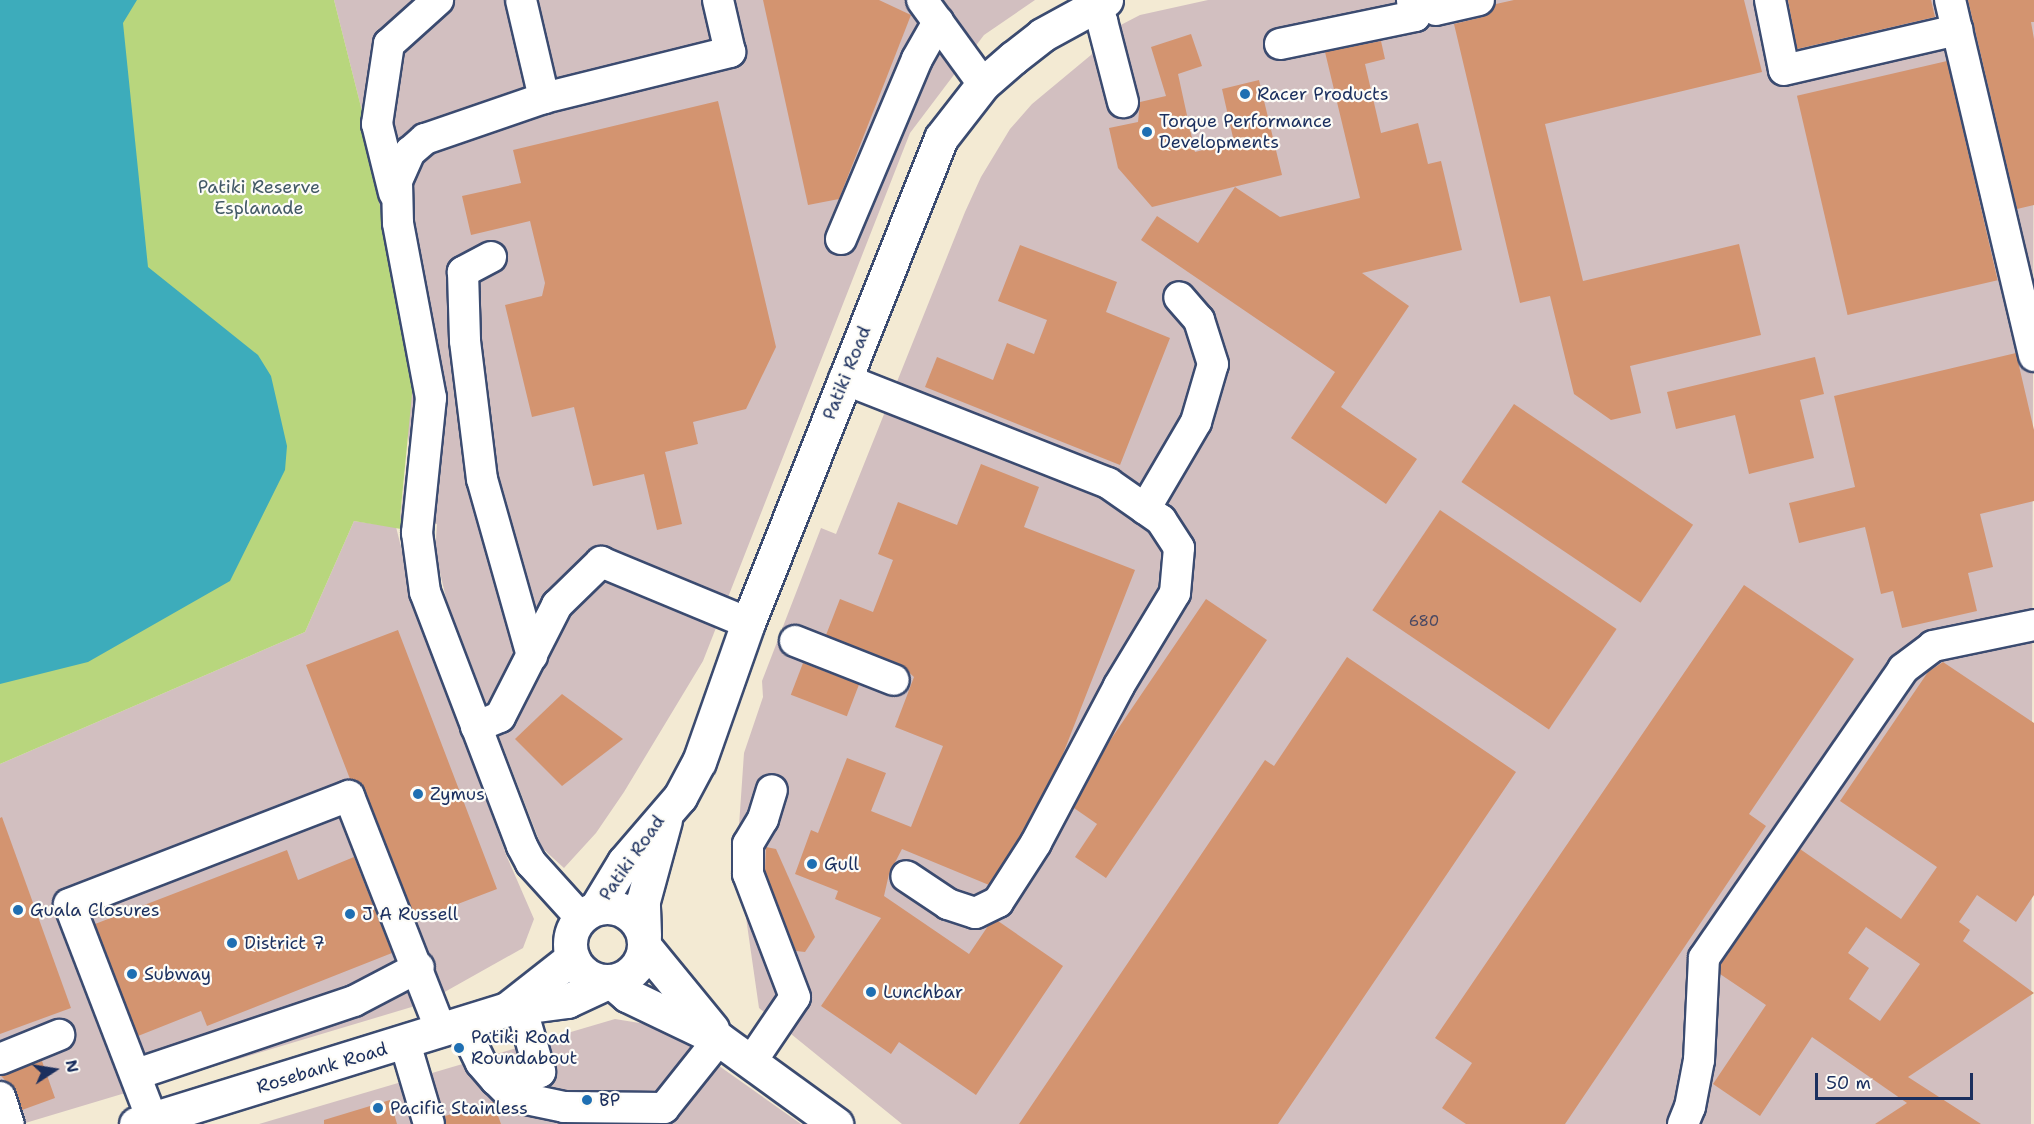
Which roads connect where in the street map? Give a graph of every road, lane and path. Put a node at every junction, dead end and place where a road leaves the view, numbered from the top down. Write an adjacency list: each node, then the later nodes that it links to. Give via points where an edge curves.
1 (438, 0): 16 (lane, via 389,44 377,124)
2 (521, 0): 14 (lane)
3 (718, 0): 14 (lane, via 730,52)
4 (1412, 0): 12 (lane, via 1415,16)
5 (1433, 0): 6 (lane, via 1436,10)
6 (1479, 0)
7 (1770, 0): 11 (lane, via 1784,70)
8 (1950, 0): 11 (lane)
9 (1097, 2): 13 (main road, Patiki Road, via 1042,35); 15 (lane)
10 (930, 11): 13 (lane); 17 (lane, via 917,59)
11 (1957, 30): 20 (lane)
12 (1280, 44)
13 (983, 84): 21 (main road, Patiki Road, via 942,138)
14 (544, 98): 16 (lane, via 425,139 400,167)
15 (1122, 102)
16 (395, 199): 28 (lane, via 431,398 418,555 430,608)
17 (841, 239)
18 (490, 257): 26 (lane, via 463,272 465,341 482,479)
19 (1179, 297): 22 (lane, via 1199,320 1213,364 1196,422)
20 (2034, 356)
21 (844, 379): 22 (lane, via 1108,483); 23 (main road, Patiki Road)
22 (1145, 509): 31 (lane, via 1161,520 1179,548 1175,593 1119,686 1036,843 998,902 975,913 948,904)
23 (748, 623): 26 (lane, via 601,562 557,605); 30 (main road, Patiki Road, via 699,762 680,797)
24 (2034, 625): 51 (lane, via 1933,646 1903,669 1704,958 1699,1060)
25 (795, 641): 27 (lane)
26 (532, 656): 28 (lane, via 500,717)
27 (894, 680)
28 (476, 728): 32 (lane, via 531,863)
29 (772, 790): 43 (lane, via 763,819 748,844 748,874 795,997)
30 (668, 807): 32 (main road, Patiki Road); 33 (main road, Patiki Road, via 644,901)
31 (906, 876)
32 (588, 913): 33 (main road, via 608,906 626,912 639,924); 34 (main road, via 570,939)
33 (644, 941): 36 (main road, via 632,973); 40 (main road)
34 (572, 958): 36 (main road, via 593,979); 37 (main road, Rosebank Road)
35 (419, 967): 38 (lane); 44 (lane, via 354,1000); 44 (lane, via 349,796 69,904)
36 (610, 982): 37 (main road, Rosebank Road, via 567,1001); 40 (main road, via 627,995)
37 (514, 1010): 38 (main road, Rosebank Road); 45 (lane, via 540,1072)
38 (452, 1028): 41 (main road, Rosebank Road); 45 (lane)
39 (59, 1035): 42 (lane)
40 (719, 1039): 43 (main road); 45 (lane, via 664,1108 564,1107 512,1096)
41 (405, 1043): 47 (main road, Rosebank Road); 49 (lane)
42 (0, 1059)
43 (751, 1062): 50 (main road)
44 (137, 1074): 47 (lane)
45 (496, 1080)
46 (0, 1097): 48 (lane)
47 (144, 1122)
48 (9, 1124)
49 (429, 1124)
50 (836, 1124)
51 (1683, 1124)

